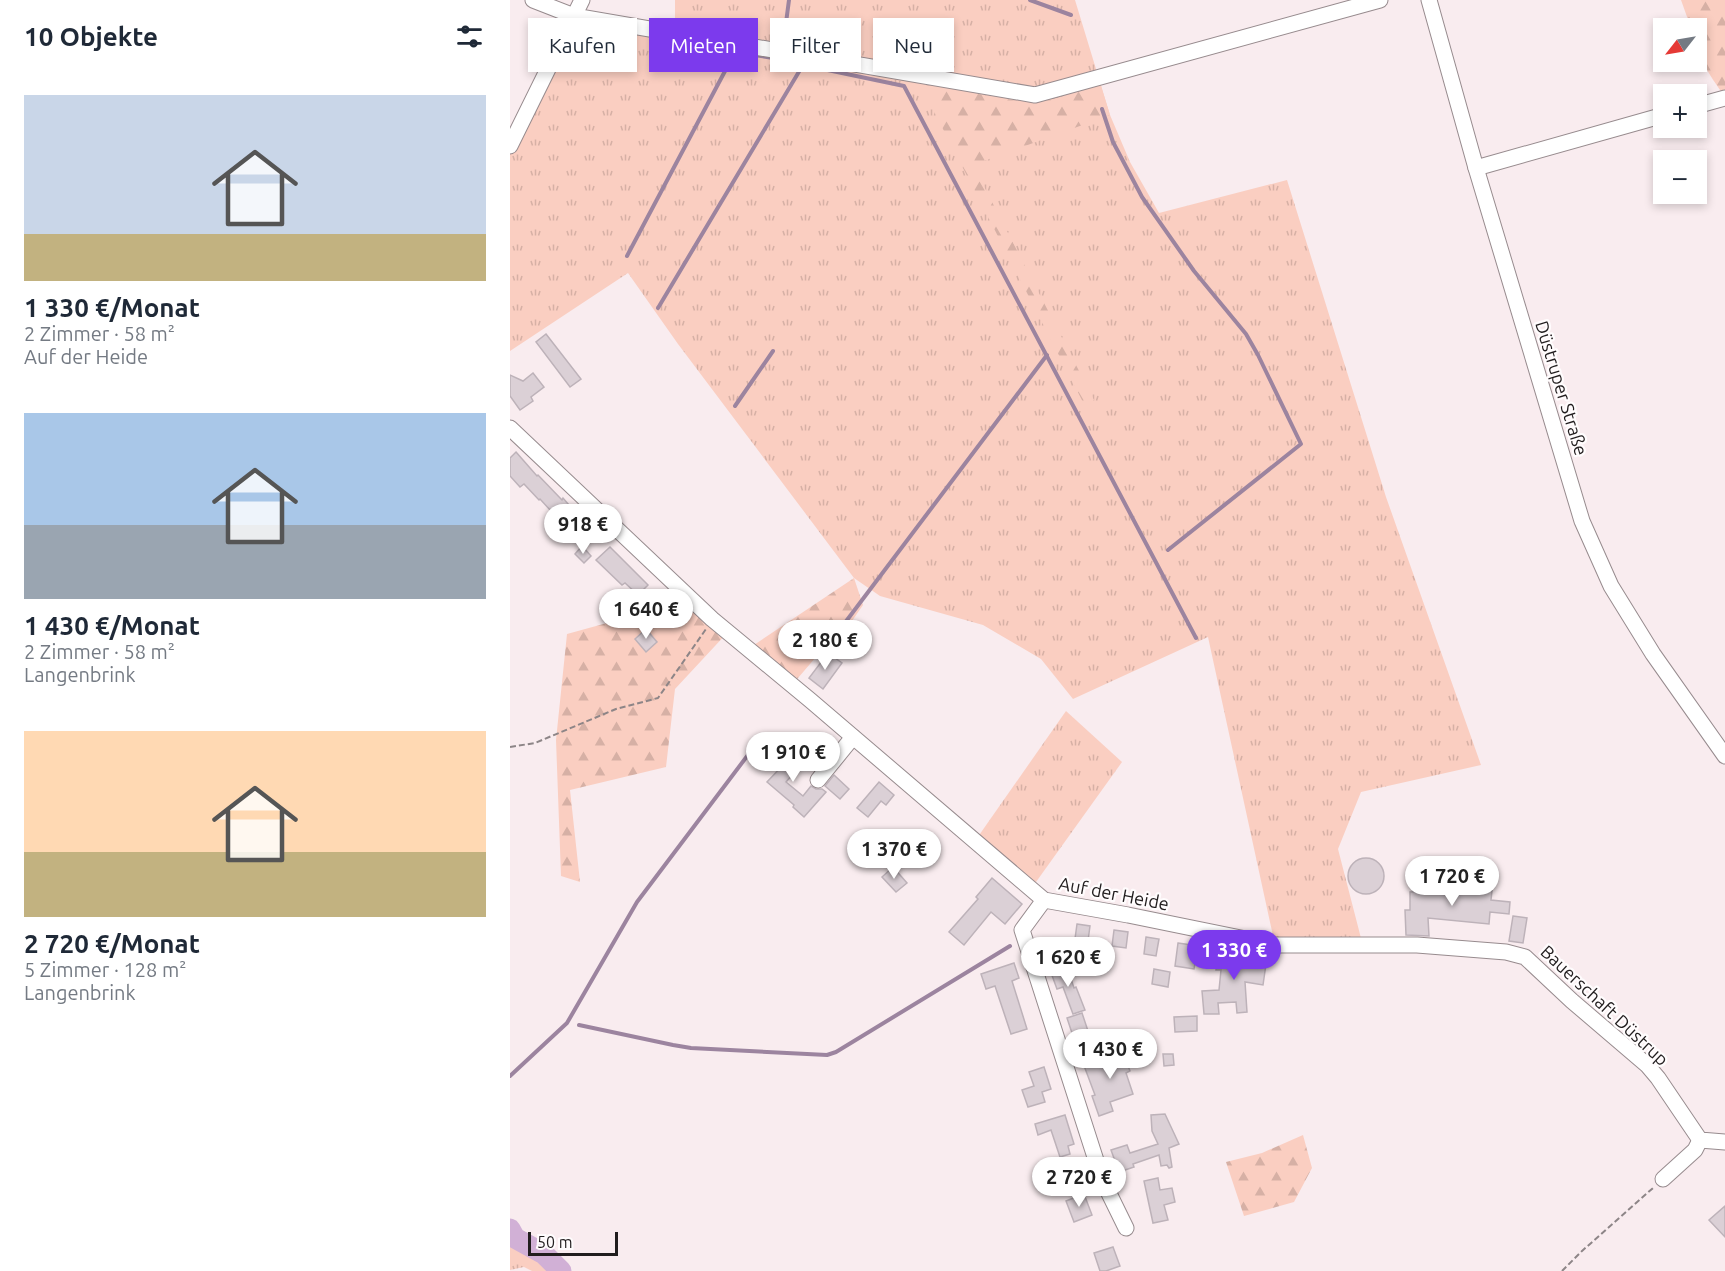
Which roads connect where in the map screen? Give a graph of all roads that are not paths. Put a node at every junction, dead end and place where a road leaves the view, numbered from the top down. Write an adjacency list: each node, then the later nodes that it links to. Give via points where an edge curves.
1 (533, 0): 5 (street)
2 (582, 0): 5 (street)
3 (1380, 0): 5 (street, via 1035,95)
4 (1429, 0): 10 (street, Düstruper Straße)
5 (574, 16): 9 (street)
6 (1725, 98): 7 (street)
7 (1707, 103)
8 (1653, 118): 10 (street)
9 (510, 146)
10 (1476, 168): 13 (street, Düstruper Straße, via 1582,521 1611,586)
11 (510, 428): 12 (street, Auf der Heide, via 712,620)
12 (853, 737): 14 (street); 15 (street, Auf der Heide)
13 (1725, 756)
14 (818, 780)
15 (1044, 900): 16 (street, Auf der Heide); 20 (street, via 1022,930 1102,1179)
16 (1275, 945): 17 (street, Bauerschaft Düstrup, via 1417,945 1525,957 1647,1065)
17 (1700, 1140): 18 (street); 19 (street, via 1695,1150)
18 (1725, 1142)
19 (1663, 1179)
20 (1126, 1228)

